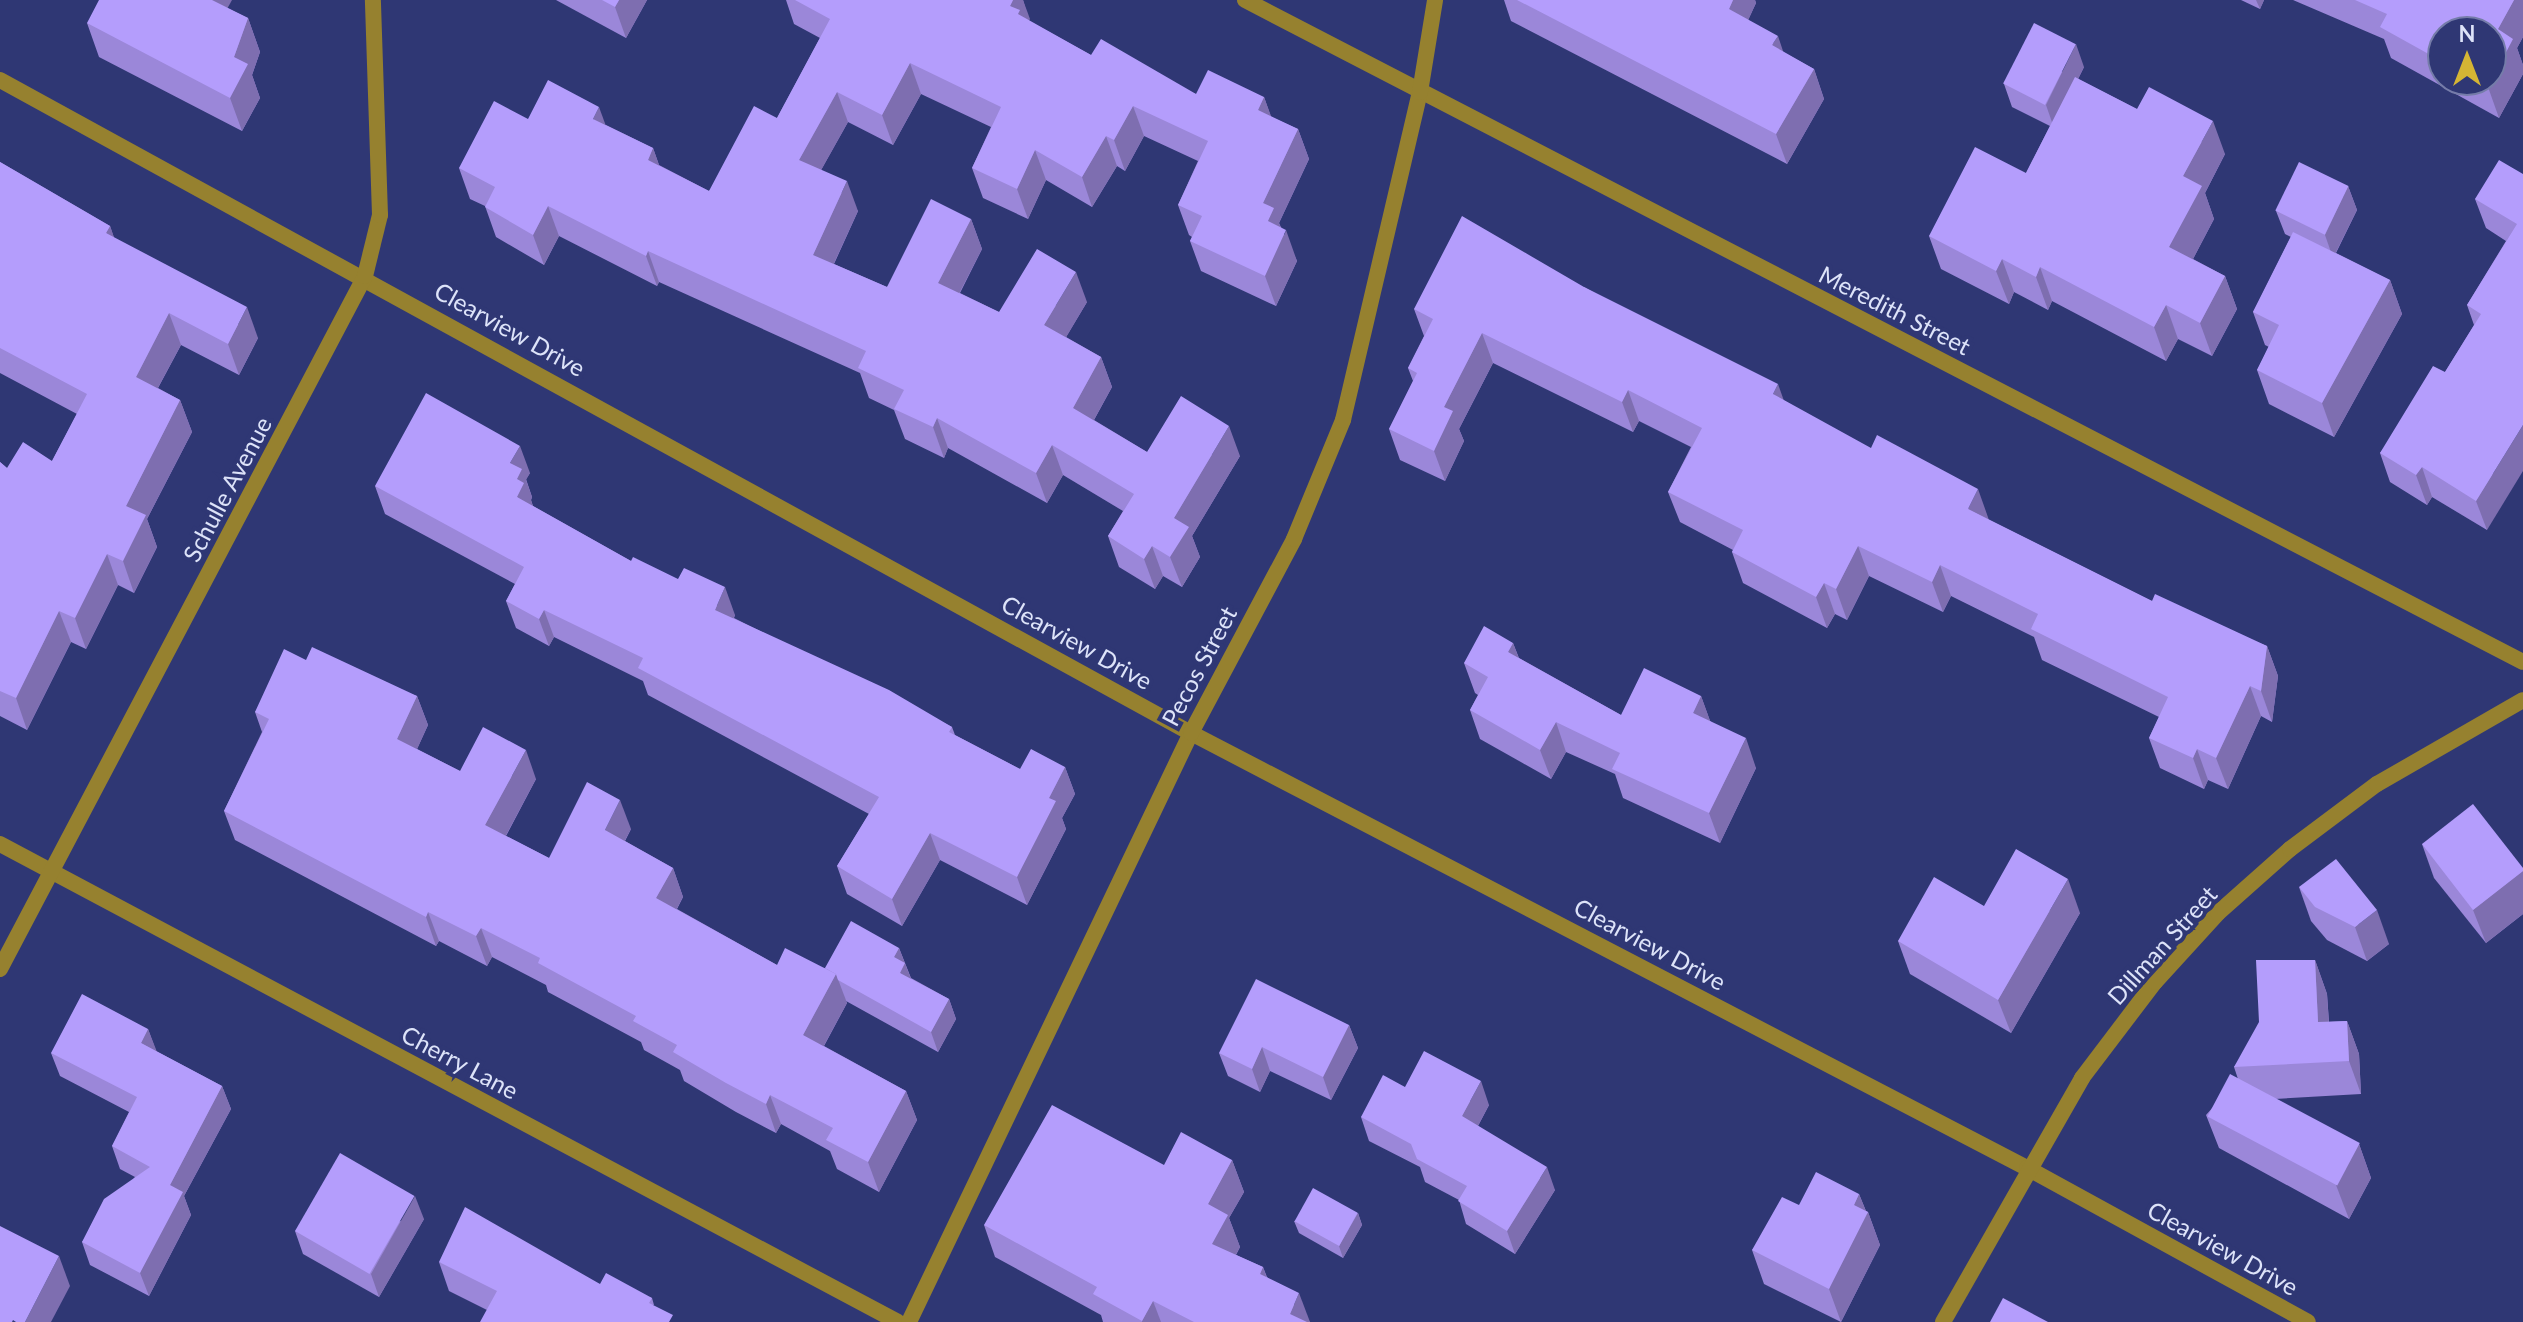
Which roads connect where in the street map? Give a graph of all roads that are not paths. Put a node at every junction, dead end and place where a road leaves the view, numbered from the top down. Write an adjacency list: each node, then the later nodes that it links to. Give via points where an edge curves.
1 (373, 0): 6 (street, Schulle Avenue, via 380,215)
2 (1245, 0): 5 (street, Meredith Street)
3 (1435, 0): 5 (street, Pecos Street)
4 (0, 80): 6 (street, Clearview Drive)
5 (1420, 92): 7 (street, Meredith Street); 9 (street, Pecos Street, via 1343,420 1294,539)
6 (365, 276): 9 (street, Clearview Drive); 11 (street, Schulle Avenue)
7 (2523, 662)
8 (2523, 700): 13 (street, Dillman Street, via 2377,784 2290,849 2218,913 2155,982 2082,1078)
9 (1191, 733): 13 (street, Clearview Drive); 15 (street, Pecos Street)
10 (0, 844): 11 (street, Cherry Lane)
11 (53, 873): 12 (street, Schulle Avenue); 14 (street, Cherry Lane)
12 (0, 969)
13 (2027, 1168): 16 (street, Dillman Street); 17 (street, Clearview Drive)
14 (898, 1322)
15 (909, 1322)
16 (1943, 1322)
17 (2308, 1322)

